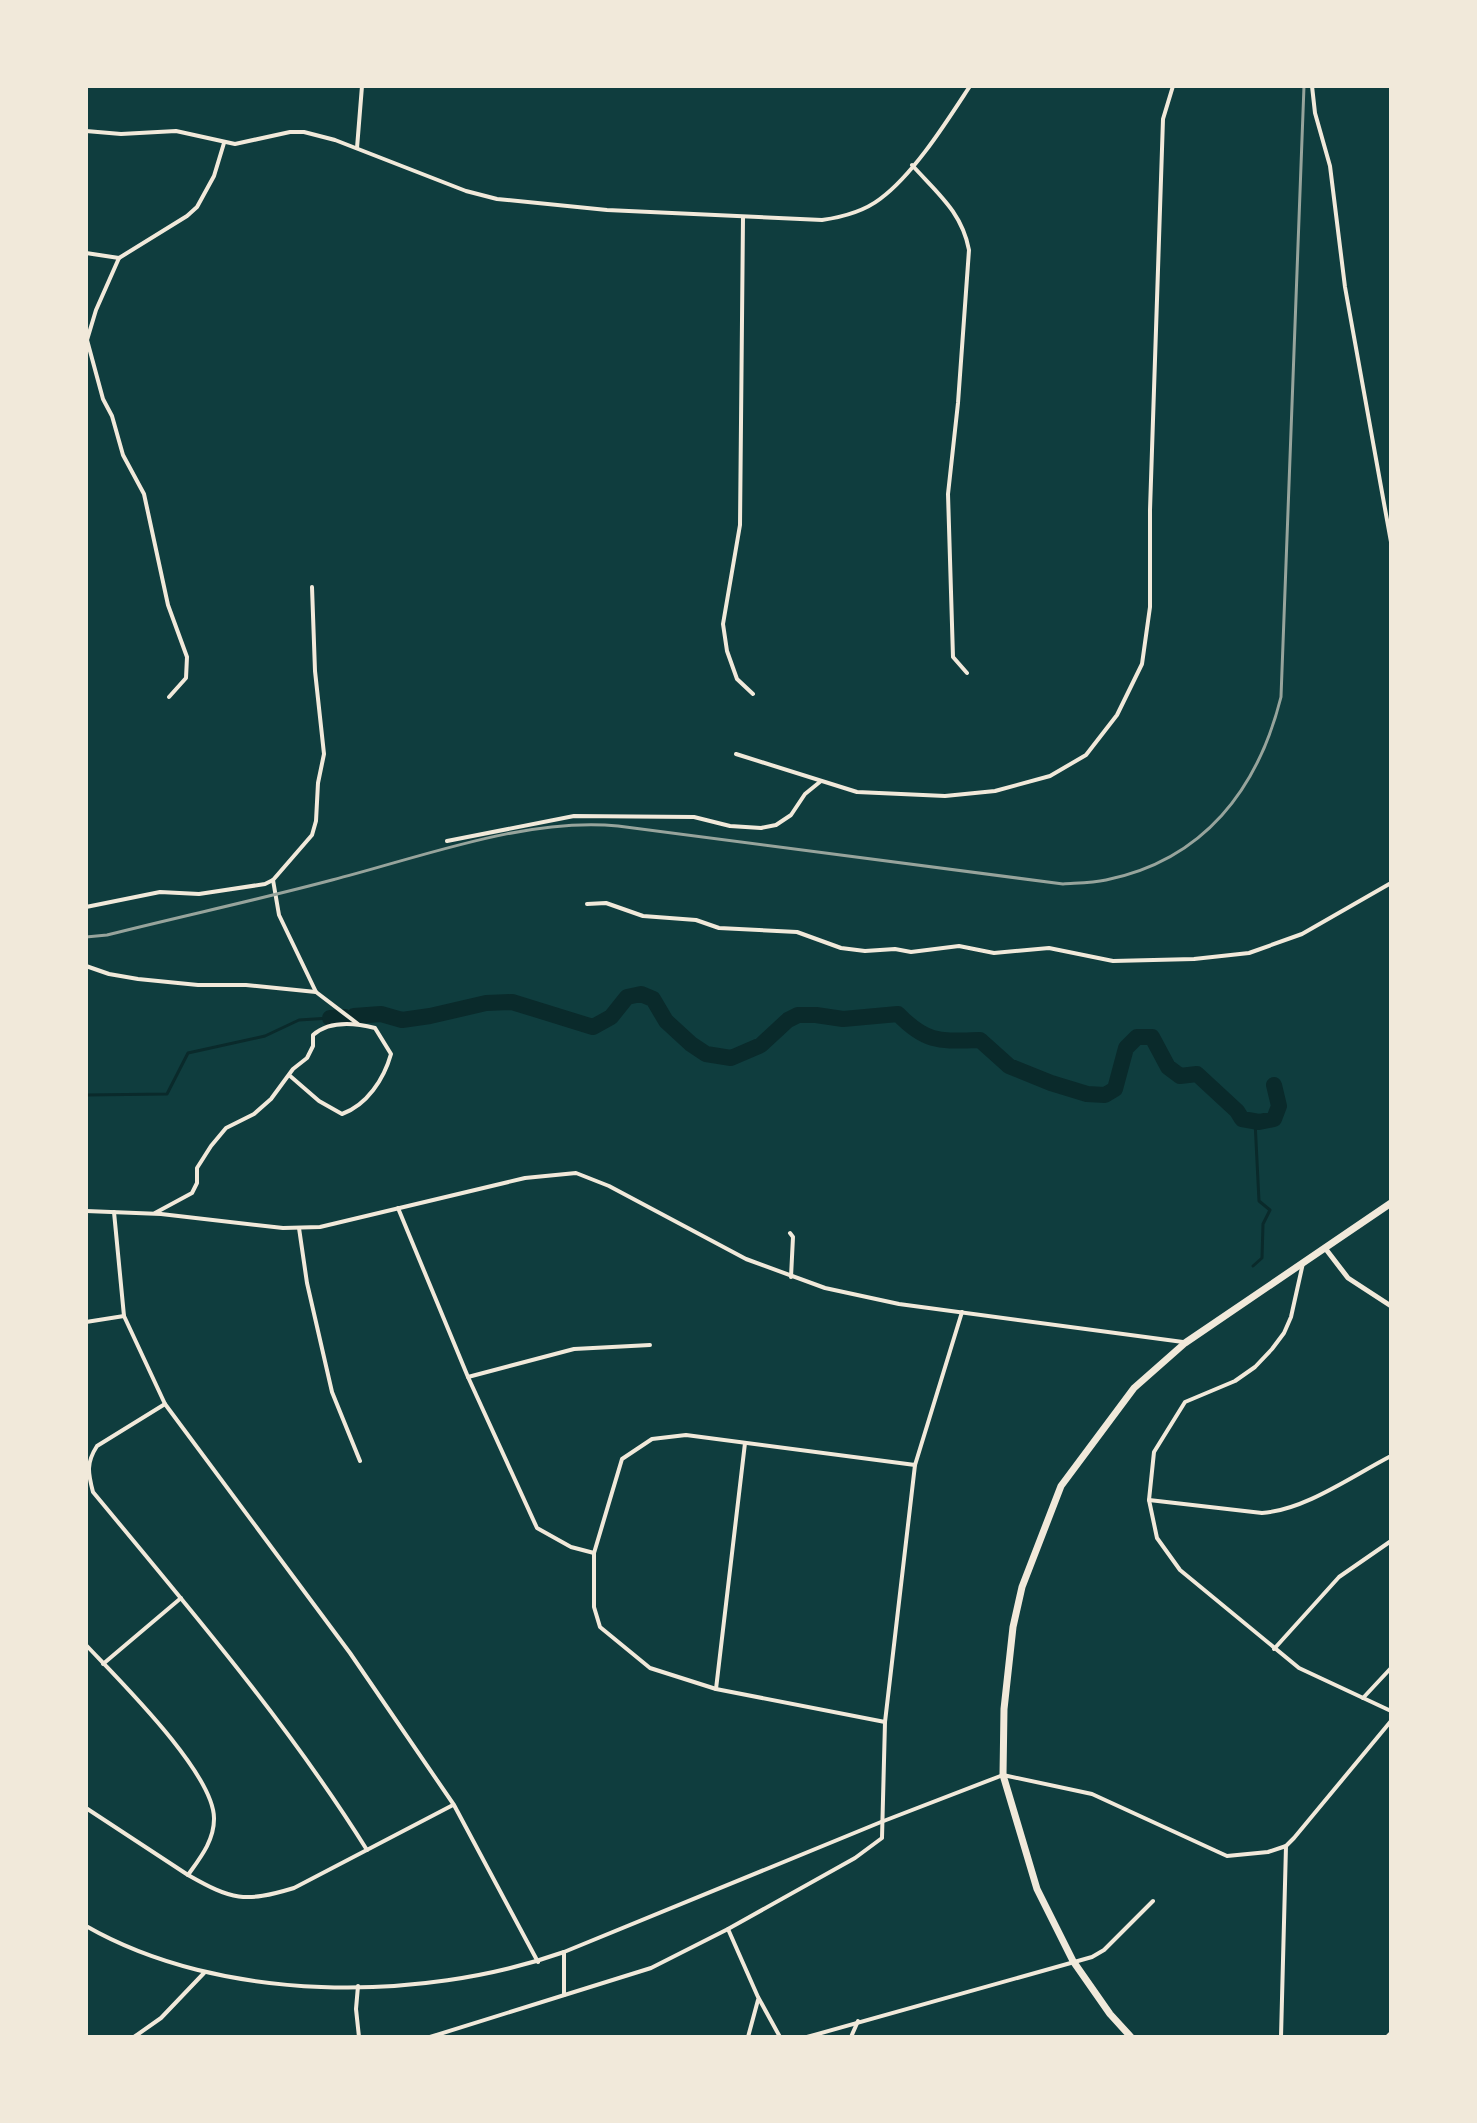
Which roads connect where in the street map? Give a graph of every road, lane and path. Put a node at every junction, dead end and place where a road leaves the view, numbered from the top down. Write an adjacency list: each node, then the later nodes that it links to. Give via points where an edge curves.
1 (362, 86): 7 (street)
2 (970, 86): 8 (street)
3 (1173, 86): 19 (street, via 1163,119 1150,607 1142,664 1117,715 1086,755 1050,776 995,791 945,796 857,792)
4 (1312, 86): 13 (street, via 1330,166 1345,287)
5 (86, 131): 6 (street, via 176,131)
6 (224, 143): 7 (street, via 296,132); 11 (street, via 197,207)
7 (357, 148): 9 (street, via 497,199)
8 (912, 165): 9 (street, via 881,198 853,214 822,220); 15 (street, via 959,218 969,250 948,494 953,657)
9 (743, 218): 16 (street, via 740,525 723,624 737,679)
10 (86, 253): 11 (street)
11 (119, 258): 12 (street)
12 (87, 340): 17 (street, via 123,455 144,494 168,605 187,657 186,678)
13 (1391, 542)
14 (312, 587): 21 (street, via 324,754 316,821 312,835)
15 (967, 673)
16 (753, 694)
17 (169, 697)
18 (736, 754): 19 (street)
19 (821, 781): 20 (street, via 791,815 761,828 694,817 574,816)
20 (447, 841)
21 (273, 880): 24 (street, via 255,887 199,894 160,892); 26 (street, via 279,915)
22 (1391, 883): 23 (street, via 1302,934 1249,953 1194,959 1113,961 1049,948 994,953 959,946 865,951 797,932 719,928 696,920 643,916 606,903)
23 (587, 904)
24 (86, 907)
25 (86, 966): 26 (street, via 138,979)
26 (316, 992): 27 (street)
27 (358, 1024): 28 (street, via 321,1028 313,1035 307,1058); 28 (street, via 375,1028 391,1054 360,1105 342,1114 334,1111)
28 (289, 1075): 33 (street, via 263,1107 226,1128 211,1146 197,1168 192,1193)
29 (1391, 1203): 36 (main road)
30 (398, 1208): 34 (street); 38 (street, via 525,1178 576,1173); 45 (street)
31 (86, 1211): 32 (street)
32 (114, 1212): 33 (street); 41 (street)
33 (153, 1214): 34 (street)
34 (299, 1228): 49 (street, via 332,1392)
35 (790, 1233): 38 (street)
36 (1325, 1247): 37 (main road); 39 (street, via 1348,1278)
37 (1304, 1261): 43 (main road); 51 (street, via 1297,1302 1284,1333 1235,1381 1185,1402 1154,1452)
38 (791, 1277): 40 (street, via 861,1297)
39 (1391, 1306)
40 (962, 1312): 43 (street); 50 (street)
41 (124, 1316): 42 (street); 46 (street)
42 (86, 1322)
43 (1185, 1343): 64 (main road, via 1134,1388 1061,1486 1022,1587 1013,1627)
44 (650, 1345): 45 (street, via 574,1349)
45 (468, 1377): 53 (street, via 537,1528)
46 (165, 1404): 54 (street, via 97,1446 87,1469 93,1492); 65 (street, via 350,1653)
47 (745, 1443): 50 (street); 53 (street, via 686,1435 652,1439 622,1459); 59 (street)
48 (1391, 1456): 51 (street, via 1277,1512)
49 (360, 1461)
50 (915, 1465): 63 (street)
51 (1149, 1500): 56 (street, via 1157,1538 1180,1570)
52 (1391, 1541): 56 (street, via 1339,1577)
53 (594, 1553): 59 (street, via 594,1607 600,1627 650,1668)
54 (181, 1598): 57 (street); 69 (street, via 272,1711)
55 (86, 1645): 57 (street)
56 (1274, 1649): 60 (street, via 1317,1678)
57 (103, 1664): 70 (street, via 149,1713 203,1782 211,1801 214,1829)
58 (1391, 1668): 60 (street)
59 (716, 1689): 63 (street)
60 (1363, 1698): 61 (street)
61 (1391, 1711)
62 (1391, 1721): 68 (street)
63 (885, 1722): 67 (street)
64 (1003, 1775): 67 (street); 68 (street, via 1092,1794 1227,1856); 75 (main road, via 1037,1889)
65 (454, 1805): 69 (street); 76 (street)
66 (86, 1808): 70 (street)
67 (881, 1822): 73 (street, via 882,1838 855,1858); 74 (street)
68 (1286, 1846): 90 (street)
69 (367, 1850): 70 (street, via 271,1895 222,1894)
70 (188, 1875)
71 (1153, 1901): 75 (street, via 1104,1950)
72 (86, 1926): 77 (street, via 147,1956)
73 (728, 1929): 79 (street, via 651,1968); 80 (street)
74 (564, 1952): 76 (street); 79 (street)
75 (1073, 1961): 81 (street); 89 (main road)
76 (538, 1962): 78 (street, via 463,1977)
77 (204, 1973): 78 (street, via 263,1982); 82 (street, via 161,2018)
78 (358, 1986): 83 (street)
79 (564, 1995): 84 (street)
80 (758, 1997): 85 (street); 86 (street)
81 (858, 2021): 87 (street); 88 (street)
82 (134, 2037)
83 (359, 2037)
84 (430, 2037)
85 (748, 2037)
86 (780, 2037)
87 (807, 2037)
88 (851, 2037)
89 (1131, 2037)
90 (1281, 2037)

